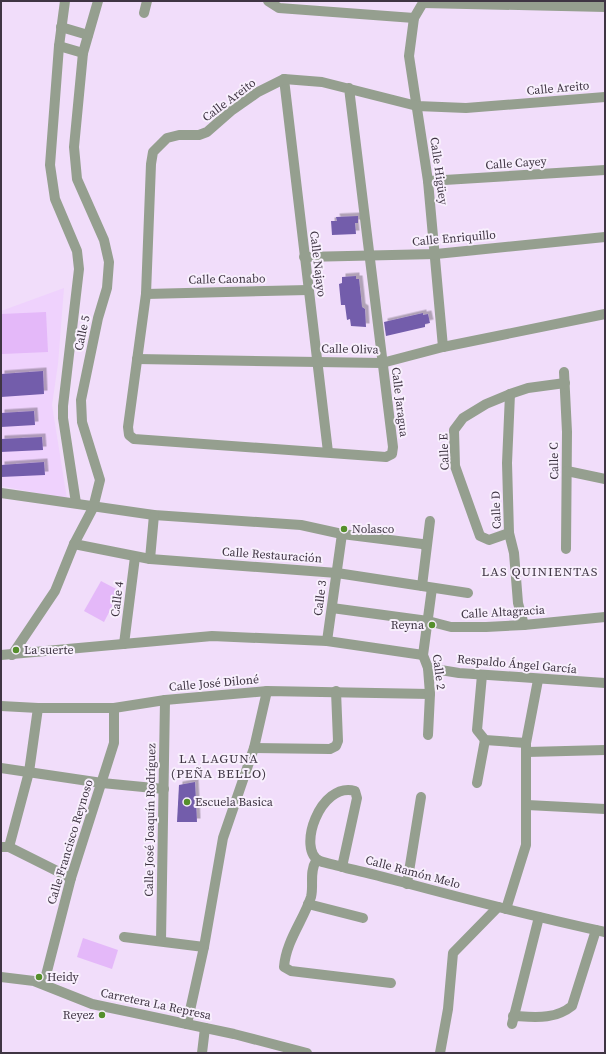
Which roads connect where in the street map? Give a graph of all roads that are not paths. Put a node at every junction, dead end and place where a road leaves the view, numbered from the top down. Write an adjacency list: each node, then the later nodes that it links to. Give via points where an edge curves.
1 (65, 1): 9 (street)
2 (98, 1): 10 (street, Calle 5)
3 (147, 1): 7 (street)
4 (268, 1): 8 (street, via 279,8)
5 (424, 2): 6 (street); 8 (street, Calle Higüey)
6 (605, 7)
7 (144, 13)
8 (414, 18): 16 (street, Calle Higüey, via 409,56)
9 (61, 28): 10 (street); 11 (street)
10 (88, 35): 12 (street, Calle 5)
11 (59, 46): 12 (street); 38 (street, via 50,165 55,199 77,251 79,269 63,406)
12 (83, 53): 39 (street, Calle 5, via 74,147 76,179 104,240 109,262 107,288 81,400 82,422 100,480)
13 (284, 78): 14 (street, Calle Areito); 22 (street, Calle Najayo); 24 (street, Calle Areito, via 258,92 207,132 167,138 153,152)
14 (349, 88): 16 (street, Calle Areito); 21 (street, Calle Jaragua)
15 (605, 97): 16 (street, Calle Areito, via 466,108)
16 (417, 106): 18 (street, Calle Higüey)
17 (605, 170): 18 (street, Calle Cayey)
18 (428, 181): 20 (street, Calle Higüey)
19 (605, 237): 20 (street, Calle Enriquillo)
20 (436, 254): 21 (street, Calle Enriquillo); 26 (street, Calle Higüey)
21 (368, 255): 22 (street, Calle Enriquillo); 29 (street, Calle Jaragua)
22 (304, 257): 23 (street, Calle Najayo)
23 (308, 290): 24 (street, Calle Caonabo); 28 (street, Calle Najayo)
24 (146, 294): 27 (street, Calle Areito)
25 (605, 314): 26 (street, Calle Oliva)
26 (443, 347): 29 (street, Calle Oliva)
27 (137, 359): 28 (street, Calle Oliva); 33 (street, Calle Areito)
28 (318, 361): 29 (street, Calle Oliva); 34 (street, Calle Najayo)
29 (382, 363): 34 (street, Calle Jaragua, via 392,454 386,457)
30 (564, 372): 31 (street, Calle C)
31 (564, 384): 32 (street, Calle E, via 528,388); 35 (street, Calle C)
32 (510, 394): 42 (street, Calle D, via 507,463); 42 (street, Calle E, via 486,404 463,418 454,430 455,466 480,536 489,540)
33 (129, 435): 34 (street, Calle Jaragua, via 134,439)
34 (328, 452)
35 (567, 471): 36 (street); 46 (street, Calle C)
36 (605, 479)
37 (1, 492): 38 (street)
38 (76, 504): 39 (street)
39 (93, 506): 40 (street); 44 (street, Calle 5)
40 (154, 515): 43 (street, via 301,525); 48 (street)
41 (430, 521): 45 (street, Calle 2)
42 (509, 533): 55 (street, Calle D, via 514,553 518,603)
43 (342, 534): 45 (street); 49 (street, Calle 3)
44 (74, 544): 47 (street, Calle Restauración); 59 (street, Calle 5, via 55,591)
45 (426, 546): 50 (street, Calle 2)
46 (566, 549)
47 (135, 558): 48 (street, Calle Restauración); 57 (street, Calle 4)
48 (150, 559): 49 (street, Calle Restauración)
49 (337, 573): 50 (street, Calle Restauración); 52 (street, Calle 3)
50 (427, 587): 51 (street, Calle Restauración); 54 (street, Calle 2)
51 (468, 593)
52 (332, 608): 54 (street, Calle Altagracia); 56 (street, Calle 3)
53 (605, 616): 55 (street, Calle Altagracia)
54 (428, 621): 55 (street, Calle Altagracia, via 450,627); 60 (street, Calle 2)
55 (524, 625)
56 (327, 641): 57 (street, via 212,636); 60 (street)
57 (124, 644): 59 (street)
58 (1, 655): 59 (street)
59 (12, 655)
60 (423, 655): 61 (street, Calle 2)
61 (428, 668): 62 (street, Respaldo Ángel García); 67 (street, Calle 2)
62 (482, 675): 63 (street, Respaldo Ángel García); 73 (street, via 477,730)
63 (538, 680): 64 (street, Respaldo Ángel García); 75 (street)
64 (605, 684)
65 (267, 691): 66 (street, Calle José Diloné); 68 (street, Calle José Diloné); 74 (street)
66 (336, 691): 67 (street, Calle José Diloné); 74 (street, via 336,746 330,749)
67 (430, 694): 72 (street, Calle 2)
68 (165, 700): 71 (street, Calle José Diloné); 81 (street, Calle José Joaquín Rodríguez)
69 (1, 706): 70 (street, Calle José Diloné)
70 (38, 708): 71 (street, Calle José Diloné); 78 (street)
71 (114, 708): 79 (street, Calle Francisco Reynoso, via 114,743)
72 (428, 735)
73 (485, 740): 75 (street); 80 (street)
74 (254, 748): 97 (street, via 223,838)
75 (526, 748): 76 (street); 83 (street)
76 (605, 750)
77 (1, 768): 78 (street)
78 (29, 772): 79 (street); 85 (street)
79 (102, 783): 81 (street); 88 (street, Calle Francisco Reynoso)
80 (477, 783)
81 (164, 789): 96 (street, Calle José Joaquín Rodríguez)
82 (421, 797): 89 (street)
83 (527, 805): 84 (street); 91 (street, via 526,845)
84 (605, 809)
85 (5, 847): 88 (street)
86 (318, 860): 87 (street, Calle Ramón Melo); 87 (street, via 312,854 311,842 312,826 321,806 335,794 355,790 356,798); 90 (street, via 312,869 312,891)
87 (342, 867): 89 (street, Calle Ramón Melo)
88 (71, 878): 100 (street, Calle Francisco Reynoso)
89 (407, 884): 91 (street, Calle Ramón Melo)
90 (308, 904): 93 (street); 99 (street, via 292,937 286,969)
91 (502, 908): 92 (street, Calle Ramón Melo); 105 (street, via 454,953)
92 (540, 917): 94 (street, Calle Ramón Melo); 94 (street, via 513,1020 564,1013 572,1006)
93 (363, 918)
94 (600, 931)
95 (124, 936): 96 (street)
96 (161, 941): 97 (street)
97 (204, 947): 101 (street)
98 (1, 977): 100 (street, Carretera La Represa, via 34,980)
99 (391, 983)
100 (44, 984): 101 (street, Carretera La Represa, via 92,1004)
101 (187, 1024): 102 (street, Carretera La Represa)
102 (205, 1028): 103 (street, Carretera La Represa); 104 (street)
103 (301, 1052)
104 (202, 1053)
105 (440, 1053)

